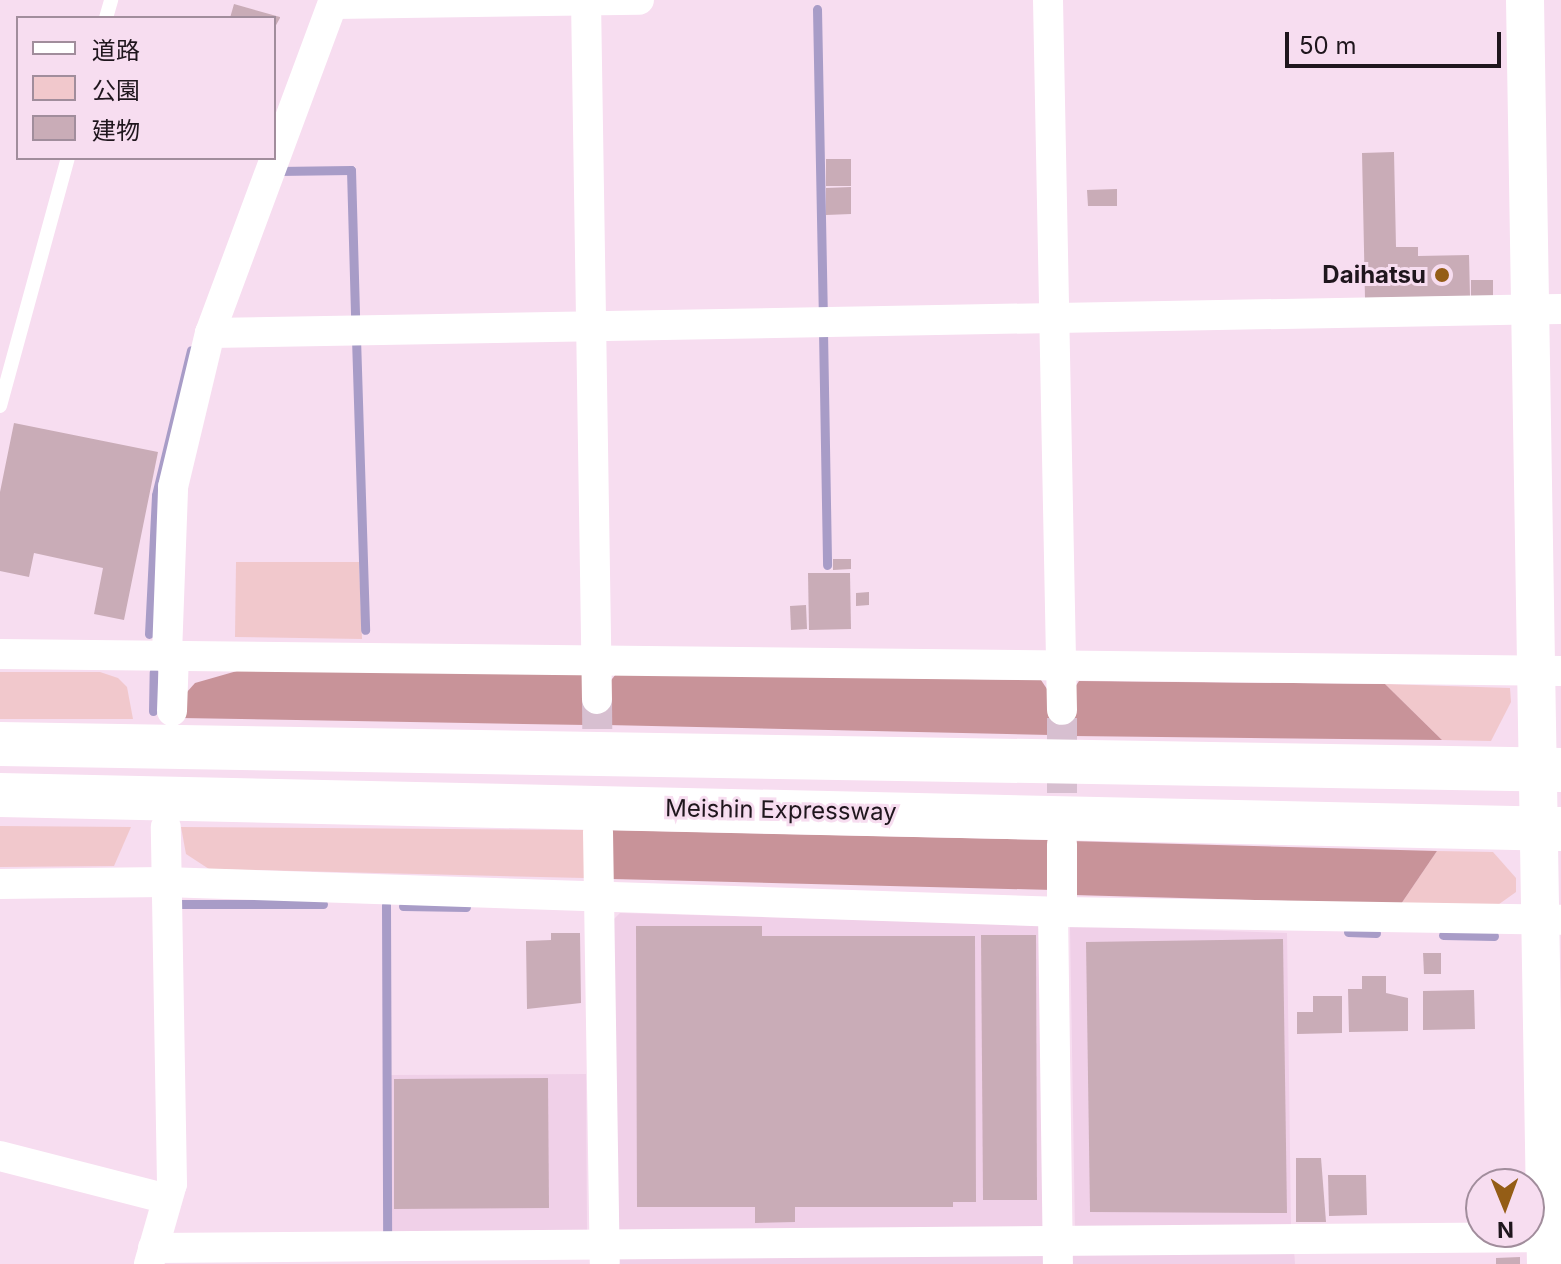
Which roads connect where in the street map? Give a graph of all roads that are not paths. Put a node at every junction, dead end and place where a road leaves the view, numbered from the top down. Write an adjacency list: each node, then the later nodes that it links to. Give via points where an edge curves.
1 (639, 0): 4 (street)
2 (1048, 0): 10 (street)
3 (1525, 0): 9 (street)
4 (586, 1): 5 (street); 11 (street)
5 (334, 2): 6 (street)
6 (276, 157)
7 (67, 160): 13 (lane)
8 (275, 160): 12 (street)
9 (1546, 309): 10 (street); 18 (street)
10 (1055, 318): 11 (street); 17 (street)
11 (591, 326): 12 (street); 16 (street)
12 (210, 333): 15 (street, via 173,487)
13 (0, 406)
14 (0, 654): 15 (street)
15 (170, 655): 16 (street); 21 (street)
16 (597, 661): 17 (street); 19 (street)
17 (1062, 667): 18 (street); 20 (street)
18 (1550, 671): 33 (street)
19 (597, 699)
20 (1062, 710)
21 (172, 711)
22 (0, 744): 23 (highway)
23 (1561, 770)
24 (0, 795): 26 (highway, Meishin Expressway)
25 (166, 827): 29 (street)
26 (1561, 829)
27 (598, 832): 31 (street)
28 (1062, 844): 32 (street)
29 (164, 882): 30 (street); 31 (street); 35 (street, via 172,1184)
30 (0, 884)
31 (598, 896): 32 (street); 38 (street)
32 (1057, 912): 33 (street); 37 (street)
33 (1552, 920): 36 (street)
34 (0, 1156): 35 (street)
35 (167, 1199): 39 (street)
36 (1551, 1246): 37 (street)
37 (1058, 1253): 38 (street)
38 (605, 1254): 39 (street)
39 (151, 1256)

